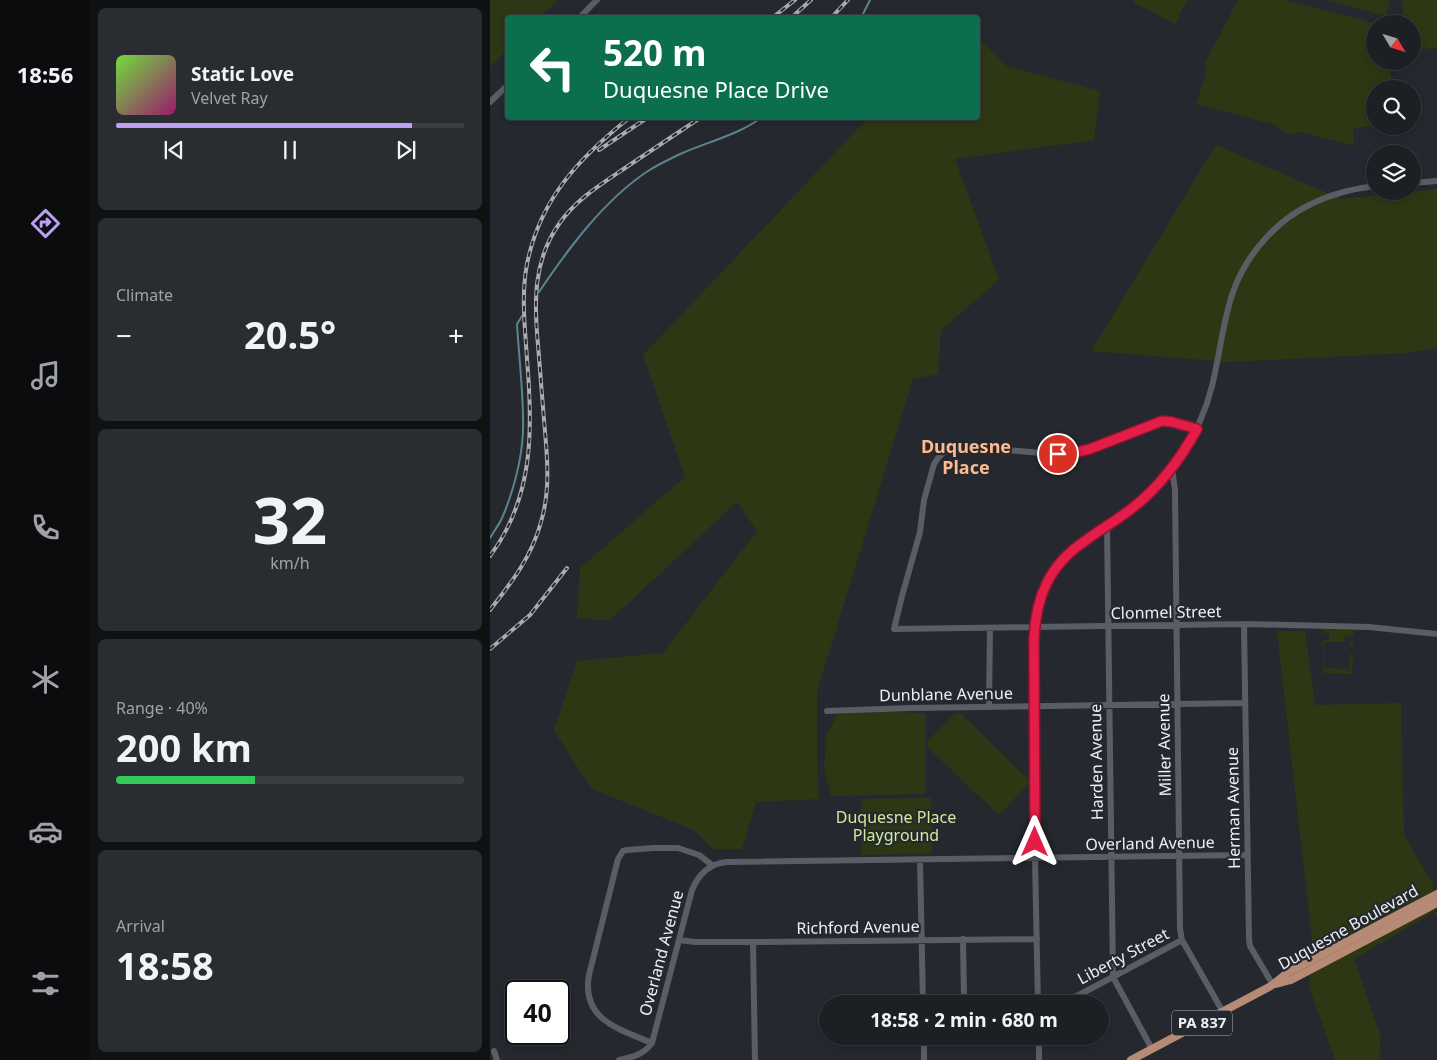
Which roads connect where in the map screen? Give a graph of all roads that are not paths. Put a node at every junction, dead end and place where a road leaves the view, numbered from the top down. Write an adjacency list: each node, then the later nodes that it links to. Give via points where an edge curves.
1 (597, 0): 2 (street)
2 (582, 15)
3 (505, 88): 4 (street)
4 (490, 102)
5 (1437, 181): 6 (street)
6 (1421, 182)
7 (1366, 188): 8 (street, via 1324,198 1305,207 1281,223 1255,251 1230,299 1213,384)
8 (1197, 429): 9 (street); 14 (street, Clonmel Street, via 1162,421 1090,449 1064,454 964,446 951,449 938,458 931,471 920,532 894,628)
9 (1172, 468): 10 (street, via 1144,498); 12 (street, Miller Avenue)
10 (1107, 526): 13 (street, Harden Avenue); 15 (street, via 1076,547 1055,569 1042,594)
11 (1244, 624): 12 (street, Clonmel Street); 16 (street, Clonmel Street, via 1369,627); 17 (street, Herman Avenue)
12 (1176, 625): 13 (street, Clonmel Street); 18 (street, Miller Avenue)
13 (1109, 626): 15 (street, Clonmel Street); 19 (street, Harden Avenue)
14 (990, 628): 15 (street, Clonmel Street); 20 (street)
15 (1035, 628): 21 (street)
16 (1437, 634)
17 (1245, 703): 18 (street, Dunblane Avenue); 23 (street, Herman Avenue)
18 (1177, 704): 19 (street, Dunblane Avenue); 24 (street, Miller Avenue)
19 (1110, 705): 21 (street, Dunblane Avenue); 25 (street, Harden Avenue)
20 (989, 707): 21 (street, Dunblane Avenue); 22 (street, Dunblane Avenue)
21 (1034, 707): 26 (street)
22 (827, 711)
23 (1247, 855): 24 (street, Overland Avenue); 39 (street, Herman Avenue, via 1250,946)
24 (1180, 856): 25 (street, Overland Avenue); 35 (street, Miller Avenue)
25 (1111, 858): 26 (street, Overland Avenue); 38 (street, Harden Avenue)
26 (1035, 859): 27 (street, Overland Avenue); 32 (street)
27 (920, 860): 28 (street, Overland Avenue, via 728,862); 34 (street)
28 (712, 865): 33 (street, Overland Avenue, via 694,884); 45 (street, via 694,852 671,847 627,850 618,858 589,975 589,994 602,1020)
29 (1437, 894): 37 (main road, Duquesne Boulevard / PA 837)
30 (1437, 903): 37 (main road, Duquesne Boulevard / PA 837)
31 (963, 939): 32 (street, Richford Avenue); 34 (street, Richford Avenue); 41 (street)
32 (1037, 939): 42 (street)
33 (679, 940): 36 (street, Richford Avenue); 45 (street, Overland Avenue)
34 (922, 940): 36 (street, Richford Avenue); 40 (street)
35 (1182, 940): 38 (street, Liberty Street); 44 (street, Miller Avenue)
36 (753, 942): 52 (street)
37 (1299, 971): 39 (main road, Duquesne Boulevard / PA 837, via 1291,980)
38 (1114, 977): 43 (street, Liberty Street); 48 (street, Harden Avenue)
39 (1273, 985): 44 (main road, Duquesne Boulevard / PA 837)
40 (923, 995)
41 (964, 995)
42 (1038, 995)
43 (1079, 995)
44 (1223, 1012): 48 (main road, Duquesne Boulevard / PA 837)
45 (652, 1043): 51 (street, via 642,1053)
46 (924, 1045): 53 (street)
47 (1038, 1045): 54 (street)
48 (1152, 1049): 55 (main road, Duquesne Boulevard / PA 837)
49 (494, 1051): 50 (street)
50 (497, 1060)
51 (620, 1060)
52 (755, 1060)
53 (924, 1060)
54 (1039, 1060)
55 (1131, 1060)

